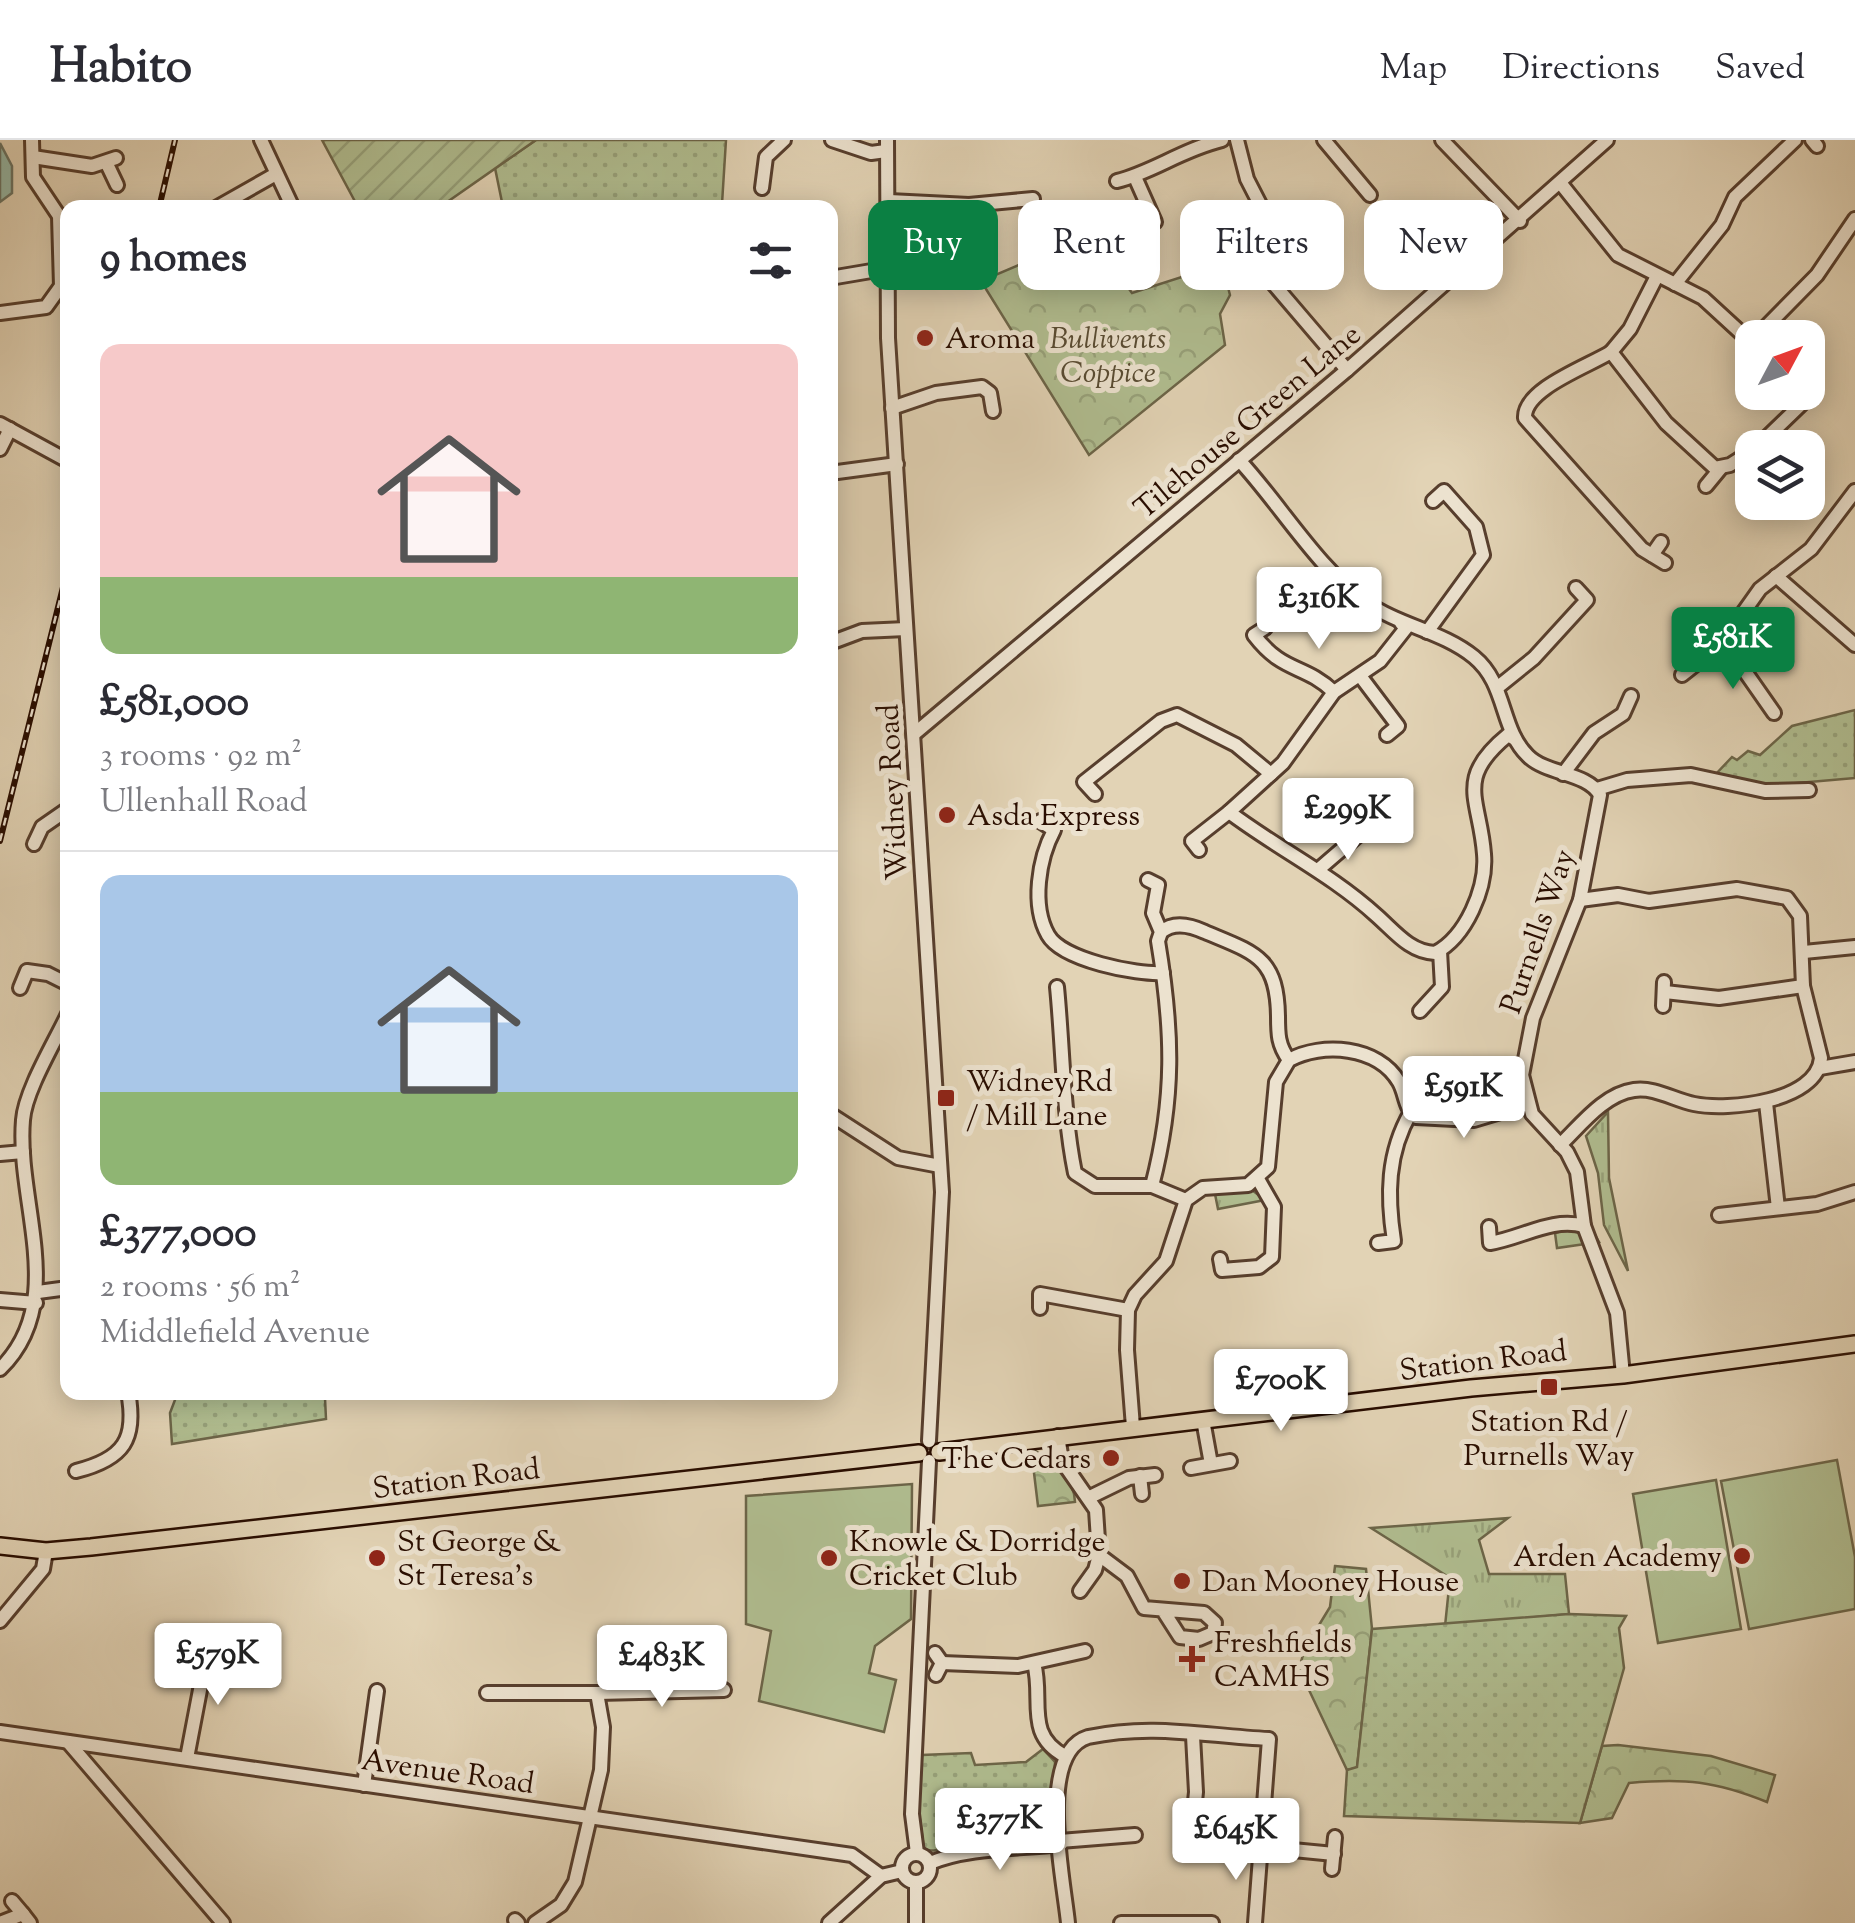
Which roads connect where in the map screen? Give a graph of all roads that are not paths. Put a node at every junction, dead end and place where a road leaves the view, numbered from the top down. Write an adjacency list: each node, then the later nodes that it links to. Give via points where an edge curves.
1 (32, 140): 12 (street)
2 (262, 140): 13 (street)
3 (832, 140): 11 (street, via 871,153)
4 (1222, 140): 14 (street, via 1174,154)
5 (1237, 140): 24 (street)
6 (1324, 140): 19 (street, via 1364,180)
7 (1442, 140): 26 (street)
8 (1607, 140): 16 (street, Tilehouse Green Lane)
9 (1796, 140): 31 (street, via 1743,188)
10 (777, 141): 18 (street, via 766,157)
11 (886, 145): 22 (street, Widney Road)
12 (33, 157): 17 (street, via 92,166 112,161); 27 (street, via 33,177 59,216)
13 (276, 174): 20 (street); 21 (street)
14 (1135, 177): 15 (street); 23 (street)
15 (1117, 181)
16 (1562, 185): 26 (street, Tilehouse Green Lane); 29 (street, via 1607,244)
17 (118, 186)
18 (762, 188)
19 (1370, 195)
20 (230, 200)
21 (289, 200)
22 (889, 200)
23 (1145, 200)
24 (1254, 200)
25 (1855, 220): 36 (street, via 1817,275)
26 (1520, 221): 39 (street, Tilehouse Green Lane)
27 (60, 251)
28 (868, 271): 30 (street)
29 (1657, 276): 31 (street); 38 (street)
30 (838, 277)
31 (1675, 284): 37 (street)
32 (60, 287): 35 (street, via 46,306)
33 (889, 290): 40 (street, Widney Road)
34 (1279, 290): 39 (street)
35 (0, 313)
36 (1773, 320)
37 (1735, 326)
38 (1610, 352): 50 (street, via 1666,423); 56 (street, via 1552,383 1527,404 1525,418)
39 (1347, 370): 47 (street, Tilehouse Green Lane)
40 (892, 408): 42 (street, via 976,380 990,392); 49 (street, Widney Road)
41 (1791, 410): 44 (street)
42 (993, 411)
43 (5, 427): 45 (street); 46 (street)
44 (1772, 430)
45 (0, 449)
46 (60, 457)
47 (1239, 460): 60 (street, via 1335,576); 73 (street, Tilehouse Green Lane)
48 (1735, 460): 50 (street)
49 (898, 464): 51 (street); 62 (street, Widney Road)
50 (1720, 469): 52 (street)
51 (838, 472)
52 (1706, 486)
53 (1434, 500): 63 (street, via 1444,491 1476,527 1482,555)
54 (1853, 500): 58 (street, via 1811,549)
55 (1660, 542): 56 (street)
56 (1652, 556): 57 (street)
57 (1665, 563)
58 (1776, 576): 65 (street); 66 (street)
59 (1576, 588): 69 (street, via 1587,600)
60 (1401, 623): 63 (street); 68 (street, via 1406,628 1396,644)
61 (1265, 628): 70 (street, via 1254,635 1273,658 1310,672)
62 (906, 629): 64 (street, via 862,631); 73 (street, Widney Road)
63 (1427, 632): 69 (street, via 1474,657)
64 (838, 640)
65 (1721, 644): 67 (street); 72 (street)
66 (1855, 646)
67 (1682, 675)
68 (1361, 677): 70 (street); 74 (street, via 1398,726)
69 (1498, 687): 75 (street)
70 (1334, 692): 76 (street)
71 (1632, 707): 77 (street, via 1594,733)
72 (1774, 713)
73 (914, 734): 112 (street, Widney Road)
74 (1386, 735)
75 (1515, 738): 77 (street, via 1536,763); 92 (street, via 1508,735 1493,748 1476,778 1472,807 1484,868 1458,938)
76 (1271, 774): 80 (street, via 1236,745 1178,715 1161,720 1084,782); 81 (street)
77 (1563, 774): 78 (street)
78 (1597, 789): 79 (street, via 1691,774 1766,791); 89 (street, Purnells Way, via 1600,806)
79 (1810, 790)
80 (1095, 794)
81 (1229, 812): 86 (street, via 1192,842); 87 (street, via 1269,844)
82 (60, 815): 85 (street, via 42,827)
83 (1040, 822): 94 (street, via 1054,830 1037,870 1047,934 1061,947 1121,970)
84 (1378, 833): 87 (street, via 1370,825)
85 (34, 844)
86 (1200, 850)
87 (1319, 869): 92 (street, via 1418,951)
88 (1148, 880): 90 (street, via 1158,885 1153,913)
89 (1580, 900): 93 (street, via 1618,895 1649,902 1737,889 1779,894 1800,916); 106 (street, Purnells Way, via 1524,1051)
90 (1162, 932): 94 (street); 102 (street, via 1174,926 1200,929 1268,964 1275,978 1278,1042)
91 (1855, 946): 93 (street)
92 (1440, 950): 100 (street, via 1442,987)
93 (1804, 952): 96 (street)
94 (1163, 973): 114 (street, via 1172,1083)
95 (60, 981): 97 (street, via 27,971)
96 (1803, 986): 98 (street, via 1719,998); 104 (street)
97 (20, 988)
98 (1664, 993)
99 (1063, 996): 114 (street, via 1075,1173 1086,1184 1116,1190)
100 (1427, 1009)
101 (60, 1032): 110 (street, via 24,1111)
102 (1288, 1060): 107 (street, via 1368,1054 1396,1077); 113 (street, via 1276,1082 1270,1159)
103 (1855, 1062): 104 (street)
104 (1820, 1068): 105 (street)
105 (1766, 1103): 109 (street, via 1696,1105 1634,1090 1604,1104); 117 (street)
106 (1528, 1104): 107 (street, via 1474,1120); 109 (street)
107 (1411, 1112): 121 (street, via 1390,1176 1394,1241)
108 (838, 1119): 112 (street, via 898,1158)
109 (1560, 1144): 119 (street, via 1577,1172)
110 (23, 1152): 111 (street); 124 (street)
111 (0, 1154)
112 (940, 1166): 135 (street, Widney Road)
113 (1258, 1179): 116 (street, via 1203,1188); 122 (street, via 1274,1207 1272,1257 1259,1267 1222,1270)
114 (1152, 1186): 116 (street)
115 (1855, 1192): 117 (street)
116 (1186, 1200): 127 (street, via 1166,1261)
117 (1778, 1208): 118 (street, via 1743,1206)
118 (1719, 1215)
119 (1584, 1226): 120 (street, via 1566,1221 1490,1243); 130 (street, via 1612,1290)
120 (1489, 1227)
121 (1378, 1244)
122 (1220, 1259)
123 (60, 1290): 124 (street)
124 (36, 1298): 125 (street); 129 (street, via 22,1341)
125 (0, 1300)
126 (1040, 1308): 127 (street, via 1040,1294 1056,1294)
127 (1128, 1310): 133 (street)
128 (1855, 1344): 130 (main road, Station Road)
129 (0, 1369)
130 (1623, 1375): 132 (main road, Station Road)
131 (130, 1400): 139 (street, via 134,1423 126,1443)
132 (1203, 1420): 133 (main road, Station Road); 137 (street)
133 (1133, 1427): 134 (main road, Station Road)
134 (1058, 1436): 135 (main road, Station Road); 143 (street, via 1062,1460)
135 (929, 1452): 145 (main road, Station Road); 169 (street, Widney Road, via 912,1814)
136 (1230, 1461): 137 (street)
137 (1211, 1464): 138 (street)
138 (1191, 1468)
139 (76, 1470)
140 (1155, 1474): 141 (street)
141 (1140, 1476): 142 (street); 143 (street)
142 (1142, 1494)
143 (1090, 1496): 146 (street)
144 (0, 1546): 145 (main road, Station Road)
145 (46, 1551): 149 (street, via 42,1569)
146 (1099, 1556): 147 (street); 148 (street, via 1127,1576 1144,1608)
147 (1080, 1591)
148 (1164, 1612)
149 (0, 1621)
150 (208, 1648): 162 (street, via 211,1665)
151 (1085, 1651): 152 (street, via 1068,1649)
152 (1034, 1663): 153 (street); 161 (street, via 1042,1740)
153 (938, 1664)
154 (724, 1690): 157 (street)
155 (377, 1692): 163 (street, via 380,1711)
156 (487, 1693): 157 (street)
157 (597, 1693): 164 (street, via 602,1770)
158 (0, 1732): 160 (street, Avenue Road)
159 (1193, 1736): 161 (street, via 1166,1727 1079,1740); 168 (street, via 1191,1840); 168 (street, via 1269,1739)
160 (68, 1742): 162 (street, Avenue Road); 176 (street)
161 (1065, 1756): 167 (street, via 1056,1790)
162 (188, 1758): 163 (street, Avenue Road)
163 (364, 1785): 164 (street, Avenue Road)
164 (591, 1817): 172 (street, Avenue Road, via 852,1855); 178 (street, via 568,1897)
165 (1135, 1834): 167 (street)
166 (1335, 1837): 168 (street, via 1333,1862)
167 (1060, 1842): 170 (street, via 955,1852); 181 (street)
168 (1260, 1846): 184 (street)
169 (916, 1853): 170 (street); 171 (street, via 904,1860)
170 (930, 1863): 173 (street, via 927,1877)
171 (902, 1871): 172 (street); 173 (street)
172 (881, 1876): 179 (street)
173 (916, 1883): 180 (street)
174 (12, 1900): 175 (street)
175 (26, 1918): 177 (street)
176 (216, 1921)
177 (0, 1923)
178 (535, 1923)
179 (829, 1923)
180 (916, 1923)
181 (1068, 1923)
182 (1120, 1923): 183 (street)
183 (1212, 1923)
184 (1255, 1923)

